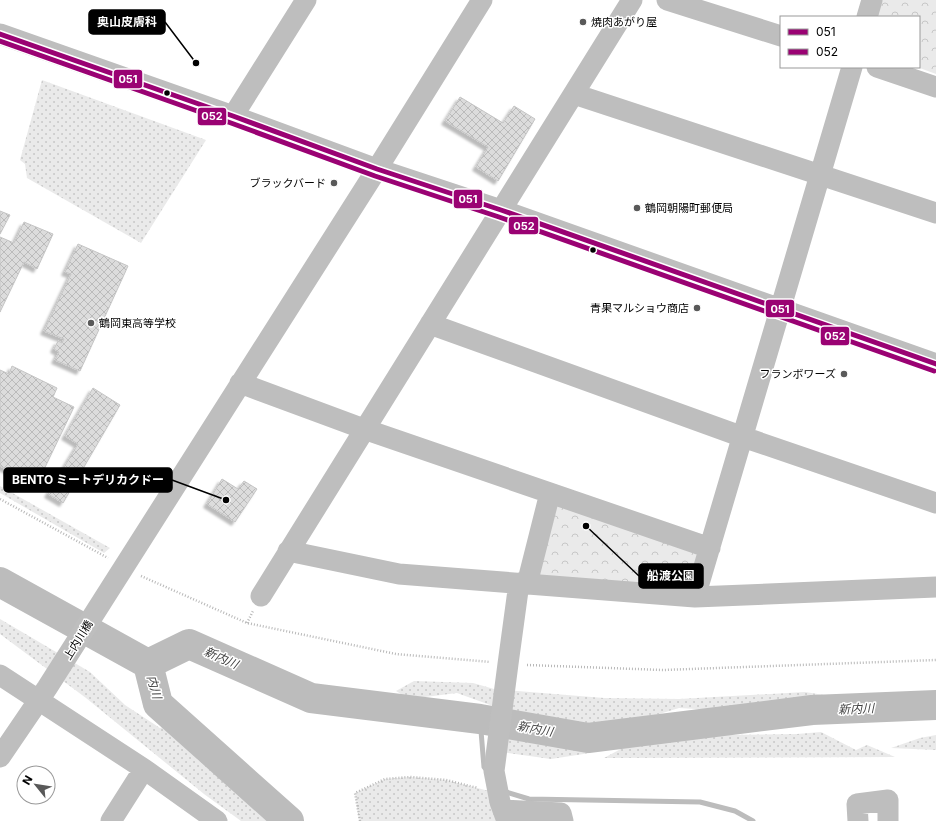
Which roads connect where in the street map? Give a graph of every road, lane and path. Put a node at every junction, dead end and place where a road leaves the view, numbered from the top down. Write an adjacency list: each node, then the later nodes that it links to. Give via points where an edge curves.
1 (306, 0): 13 (street)
2 (482, 0): 14 (street, 上内川橋)
3 (632, 0): 12 (street)
4 (667, 0): 8 (street)
5 (872, 0): 6 (street)
6 (867, 16)
7 (0, 34): 13 (street)
8 (780, 36)
9 (852, 68): 15 (street)
10 (880, 68): 11 (street)
11 (936, 87)
12 (574, 94): 15 (street); 16 (street)
13 (233, 116): 14 (street)
14 (377, 169): 16 (street); 21 (street, 上内川橋)
15 (820, 175): 17 (street); 18 (street)
16 (501, 210): 18 (street); 19 (street)
17 (936, 213)
18 (781, 309): 20 (street); 23 (street)
19 (430, 324): 22 (street); 23 (street)
20 (936, 364)
21 (240, 383): 22 (street); 29 (street, 上内川橋)
22 (364, 429): 24 (street); 28 (street)
23 (743, 437): 26 (street); 27 (street)
24 (550, 493): 27 (street); 30 (street)
25 (0, 499): 29 (path)
26 (936, 503)
27 (710, 548): 33 (street)
28 (288, 551): 30 (street, via 399,574); 32 (street)
29 (120, 573): 35 (path, via 137,574 247,623 396,654); 37 (street, 上内川橋)
30 (523, 583): 33 (street); 35 (street)
31 (936, 587): 33 (street)
32 (261, 596)
33 (696, 597)
34 (936, 660): 35 (path, via 663,670)
35 (507, 666): 40 (street, via 494,771)
36 (0, 675): 37 (street)
37 (43, 694): 38 (street, 上内川橋); 39 (street)
38 (0, 757)
39 (144, 770): 41 (street); 42 (street)
40 (503, 808): 43 (path, via 446,780 410,777 384,779 355,793); 44 (street, via 561,813)
41 (111, 821)
42 (217, 821)
43 (360, 821)
44 (563, 821)
45 (858, 821): 46 (street, via 856,804 888,800)
46 (888, 821)

